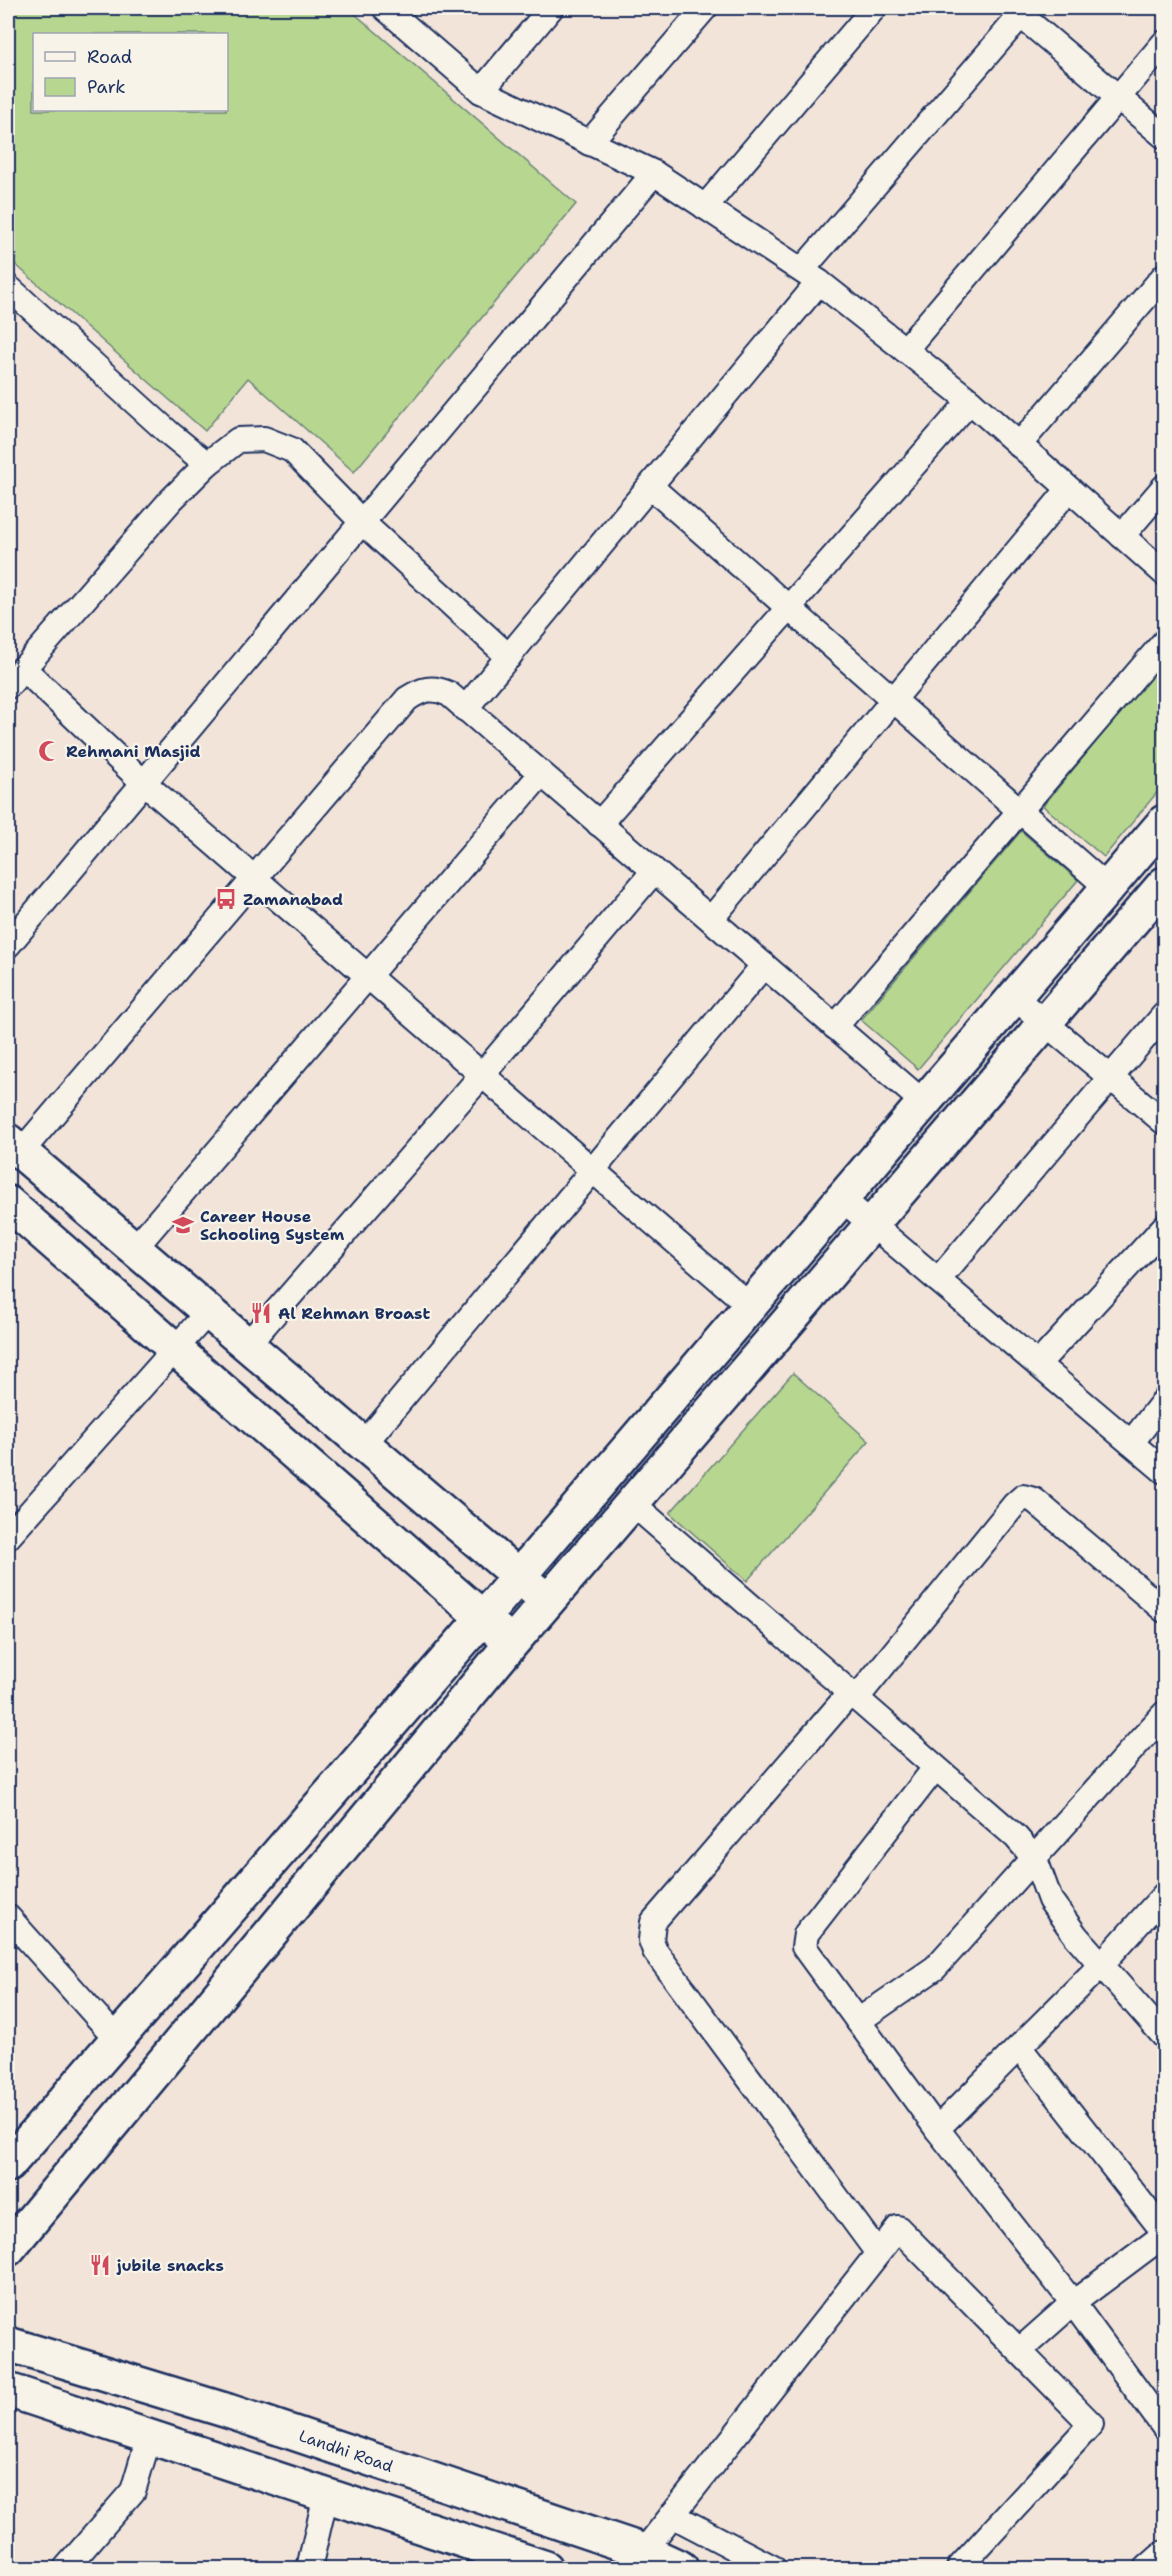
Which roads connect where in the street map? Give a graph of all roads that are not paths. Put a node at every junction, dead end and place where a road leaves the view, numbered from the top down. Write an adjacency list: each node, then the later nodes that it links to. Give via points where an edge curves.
1 (385, 8): 7 (street)
2 (551, 8): 7 (street)
3 (705, 8): 10 (street)
4 (874, 8): 12 (street)
5 (1020, 10): 8 (street); 13 (street)
6 (1164, 43): 8 (street)
7 (481, 92): 10 (street)
8 (1119, 97): 9 (street); 16 (street)
9 (1164, 136)
10 (590, 143): 11 (street)
11 (654, 173): 12 (street); 23 (street)
12 (705, 207): 13 (street)
13 (810, 276): 16 (street); 20 (street)
14 (1164, 276): 18 (street)
15 (8, 287): 19 (street)
16 (904, 350): 17 (street)
17 (970, 401): 18 (street); 26 (street)
18 (1019, 445): 22 (street)
19 (207, 464): 23 (street, via 238,441 264,439 292,450); 29 (street)
20 (651, 487): 26 (street); 28 (street)
21 (1164, 487): 24 (street)
22 (1069, 489): 24 (street); 30 (street)
23 (363, 523): 28 (street); 33 (street)
24 (1122, 536): 25 (street)
25 (1164, 573)
26 (788, 608): 30 (street); 36 (street)
27 (1164, 642): 34 (street)
28 (509, 657): 31 (street)
29 (15, 677): 33 (street)
30 (894, 700): 34 (street); 41 (street)
31 (465, 709): 32 (street); 38 (street, via 449,694 434,688 407,699)
32 (541, 774): 36 (street); 44 (street)
33 (144, 783): 38 (street); 42 (street)
34 (1021, 812): 40 (street); 48 (street)
35 (1164, 822): 40 (main road)
36 (599, 824): 37 (street)
37 (654, 871): 41 (street); 49 (street)
38 (255, 877): 44 (street); 53 (street)
39 (1164, 884): 47 (main road)
40 (1108, 888): 45 (main road)
41 (711, 920): 43 (street)
42 (8, 945)
43 (764, 965): 48 (street); 54 (street)
44 (369, 976): 49 (street); 59 (street)
45 (1014, 997): 47 (street); 51 (main road)
46 (1164, 1015): 50 (street)
47 (1046, 1024): 50 (street); 57 (main road)
48 (835, 1027): 51 (street)
49 (482, 1075): 54 (street); 63 (street)
50 (1109, 1078): 52 (street); 60 (street)
51 (924, 1103): 55 (main road)
52 (1164, 1122)
53 (14, 1147): 59 (main road)
54 (595, 1170): 61 (street); 68 (street)
55 (842, 1199): 57 (street); 61 (main road)
56 (8, 1203): 64 (main road)
57 (872, 1224): 60 (street); 70 (main road)
58 (1164, 1227): 65 (street)
59 (134, 1249): 62 (main road)
60 (938, 1280): 65 (street)
61 (750, 1306): 72 (main road)
62 (208, 1311): 63 (main road); 64 (street)
63 (247, 1345): 68 (main road)
64 (176, 1349): 71 (street); 75 (main road)
65 (1038, 1364): 67 (street)
66 (1164, 1401): 67 (street)
67 (1131, 1443): 69 (street)
68 (364, 1444): 72 (main road)
69 (1164, 1471)
70 (632, 1503): 73 (main road); 77 (street)
71 (8, 1537)
72 (519, 1576): 73 (main road); 75 (main road)
73 (548, 1601): 76 (main road)
74 (1164, 1610): 77 (street, via 1034,1500 1023,1497)
75 (484, 1617): 76 (main road); 86 (main road)
76 (511, 1644): 91 (main road)
77 (853, 1696): 79 (street); 92 (street, via 650,1930 655,1951)
78 (1164, 1714): 80 (street)
79 (934, 1768): 80 (street, via 1016,1837); 84 (street, via 806,1934 808,1954)
80 (1035, 1859): 83 (street, via 1050,1900); 84 (street, via 935,1968)
81 (1164, 1895): 83 (street)
82 (8, 1917): 86 (street)
83 (1101, 1965): 85 (street); 87 (street)
84 (858, 2021): 88 (street)
85 (1164, 2036)
86 (117, 2039): 89 (main road)
87 (1019, 2047): 88 (street); 90 (street)
88 (937, 2129): 93 (street)
89 (8, 2165)
90 (1164, 2234): 93 (street)
91 (8, 2249)
92 (878, 2253): 95 (street, via 898,2228); 100 (street)
93 (1073, 2303): 95 (street); 97 (street)
94 (13, 2340): 101 (main road, Landhi Road)
95 (1019, 2351): 108 (street, via 1091,2424)
96 (8, 2390): 98 (main road)
97 (1164, 2427)
98 (149, 2437): 99 (main road); 103 (street, via 133,2490)
99 (326, 2495): 104 (street); 105 (main road)
100 (672, 2514): 101 (street); 107 (street)
101 (644, 2551): 106 (main road, Landhi Road)
102 (1164, 2553): 109 (street)
103 (66, 2568)
104 (309, 2568)
105 (546, 2568)
106 (681, 2568)
107 (773, 2568)
108 (959, 2568)
109 (1147, 2568)

